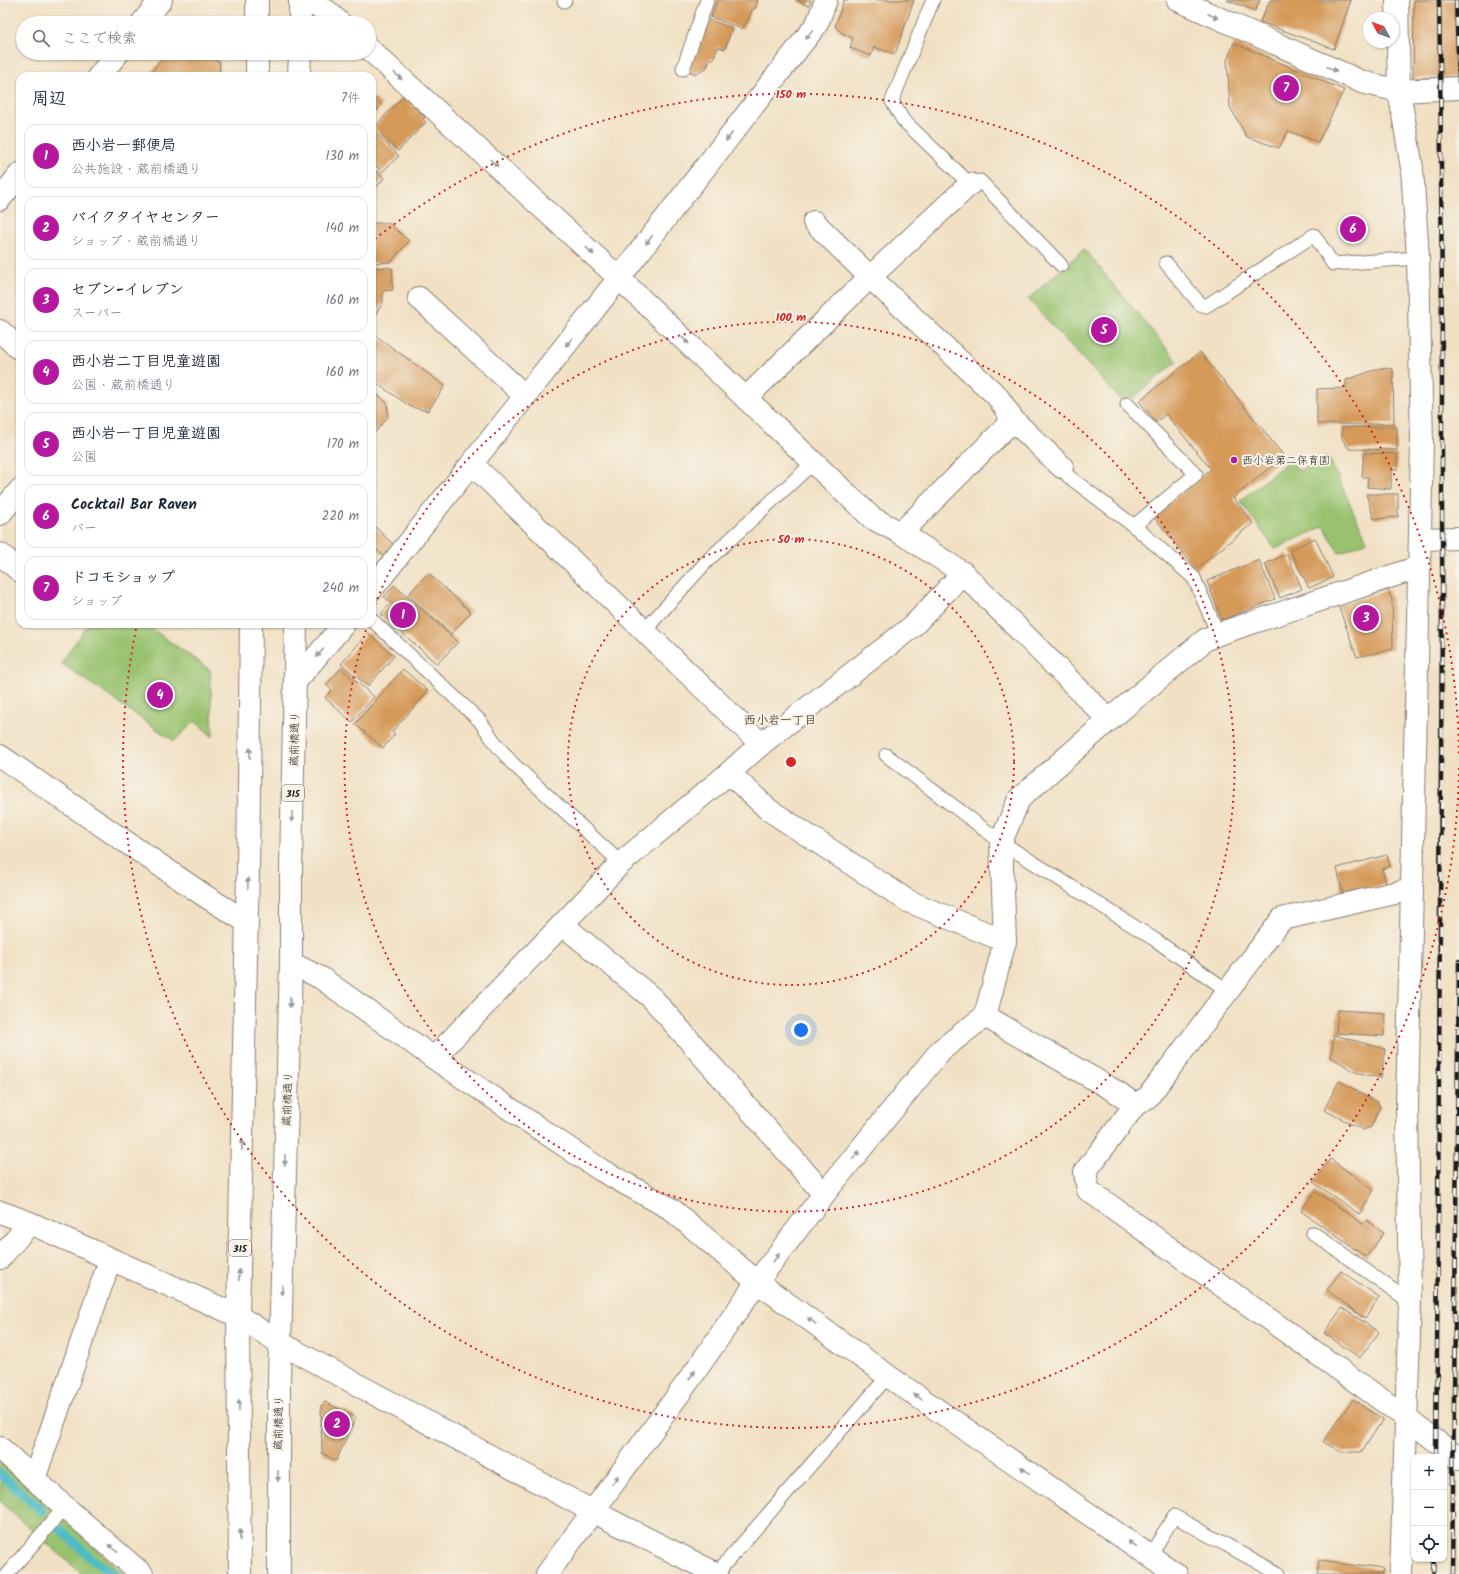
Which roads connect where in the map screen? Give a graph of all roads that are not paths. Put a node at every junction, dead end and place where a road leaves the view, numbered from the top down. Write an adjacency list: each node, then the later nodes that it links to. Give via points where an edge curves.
1 (161, 0): 10 (street)
2 (258, 0): 11 (street)
3 (300, 0): 12 (street)
4 (303, 0): 13 (street)
5 (707, 0): 18 (lane)
6 (826, 0): 32 (street, one-way to 32, via 817,24)
7 (933, 0): 25 (lane, via 892,101 903,120)
8 (1178, 0): 23 (street, one-way to 23, via 1362,82)
9 (1397, 0): 23 (street)
10 (148, 16)
11 (257, 16)
12 (300, 16)
13 (332, 16)
14 (376, 55): 32 (street, one-way to 32)
15 (112, 60): 19 (street)
16 (257, 60): 20 (street)
17 (300, 60): 21 (street)
18 (682, 69)
19 (102, 72)
20 (257, 72)
21 (300, 72)
22 (1459, 88): 23 (street)
23 (1398, 91): 28 (street, via 1412,168)
24 (16, 179): 26 (street)
25 (970, 184): 30 (lane, via 980,181); 31 (street)
26 (0, 199)
27 (814, 222): 31 (street)
28 (1418, 258): 29 (lane, via 1333,264 1314,235 1206,306 1200,304); 48 (street, via 1422,444)
29 (1166, 263)
30 (1061, 265)
31 (870, 277): 37 (street); 39 (street, via 997,396)
32 (619, 278): 36 (street, one-way to 36); 37 (street, one-way to 37)
33 (418, 298): 36 (street)
34 (0, 332): 35 (street)
35 (16, 346)
36 (525, 396): 41 (street)
37 (747, 398): 40 (street)
38 (1127, 404): 45 (lane, via 1196,474)
39 (1013, 420): 42 (street); 46 (street)
40 (814, 462): 46 (street, via 872,518); 58 (lane, via 708,560)
41 (472, 464): 53 (street); 58 (street)
42 (1062, 467): 45 (lane, via 1068,476)
43 (16, 495): 44 (street)
44 (0, 514)
45 (1134, 526): 59 (lane, via 1194,578)
46 (901, 534): 52 (street)
47 (1459, 538): 48 (street)
48 (1420, 539): 50 (street)
49 (0, 554): 51 (street)
50 (1419, 567): 59 (street); 68 (street)
51 (16, 568)
52 (963, 573): 61 (street); 62 (street, via 913,626)
53 (376, 584)
54 (376, 624): 67 (lane, via 480,721 512,763)
55 (251, 628): 69 (street, 315, one-way to 55)
56 (296, 628): 60 (street, 蔵前橋通り / 315)
57 (341, 628): 60 (street, one-way to 60)
58 (644, 630): 62 (street)
59 (1218, 634): 61 (street, via 1205,640)
60 (296, 681): 72 (street, 蔵前橋通り / 315, one-way to 72)
61 (1109, 720): 66 (street, via 1019,799)
62 (761, 744): 65 (street)
63 (886, 755): 66 (lane)
64 (0, 756): 69 (street)
65 (729, 773): 67 (street); 71 (street, via 769,810 908,901)
66 (1001, 842): 71 (street); 73 (lane, via 1154,938)
67 (621, 863): 70 (street)
68 (1412, 889): 73 (street, via 1282,918); 84 (street, via 1407,1107)
69 (247, 922): 85 (street, 315, one-way to 69)
70 (563, 925): 75 (street); 77 (street, via 652,998)
71 (1005, 941): 74 (street)
72 (291, 963): 75 (street, via 321,978); 86 (street, 蔵前橋通り / 315, one-way to 86)
73 (1228, 991): 76 (street, via 1148,1097)
74 (985, 1016): 76 (street); 77 (street, one-way to 74, via 941,1050)
75 (434, 1058): 83 (street, via 601,1170 671,1209)
76 (1135, 1105): 88 (street, via 1085,1172 1088,1190)
77 (824, 1194): 83 (street, one-way to 77)
78 (0, 1212): 79 (street)
79 (30, 1223): 81 (street); 82 (street)
80 (1313, 1233): 84 (lane)
81 (0, 1258)
82 (110, 1260): 85 (street); 91 (street)
83 (758, 1282): 87 (street, one-way to 83); 93 (street, one-way to 83)
84 (1410, 1302): 88 (street)
85 (238, 1316): 86 (street); 97 (street, 315, one-way to 85)
86 (280, 1343): 93 (street); 98 (street, 蔵前橋通り / 315, one-way to 98)
87 (888, 1376): 94 (street, one-way to 87); 100 (lane)
88 (1407, 1418): 90 (street); 103 (street)
89 (0, 1448): 91 (street)
90 (1459, 1459)
91 (34, 1478): 92 (street)
92 (65, 1507): 95 (lane); 96 (street, one-way to 92)
93 (592, 1511): 99 (street); 100 (street)
94 (1150, 1556): 101 (street); 102 (lane, via 1174,1516)
95 (7, 1574)
96 (142, 1574)
97 (240, 1574)
98 (278, 1574)
99 (547, 1574)
100 (716, 1574)
101 (1176, 1574)
102 (1279, 1574)
103 (1401, 1574)

